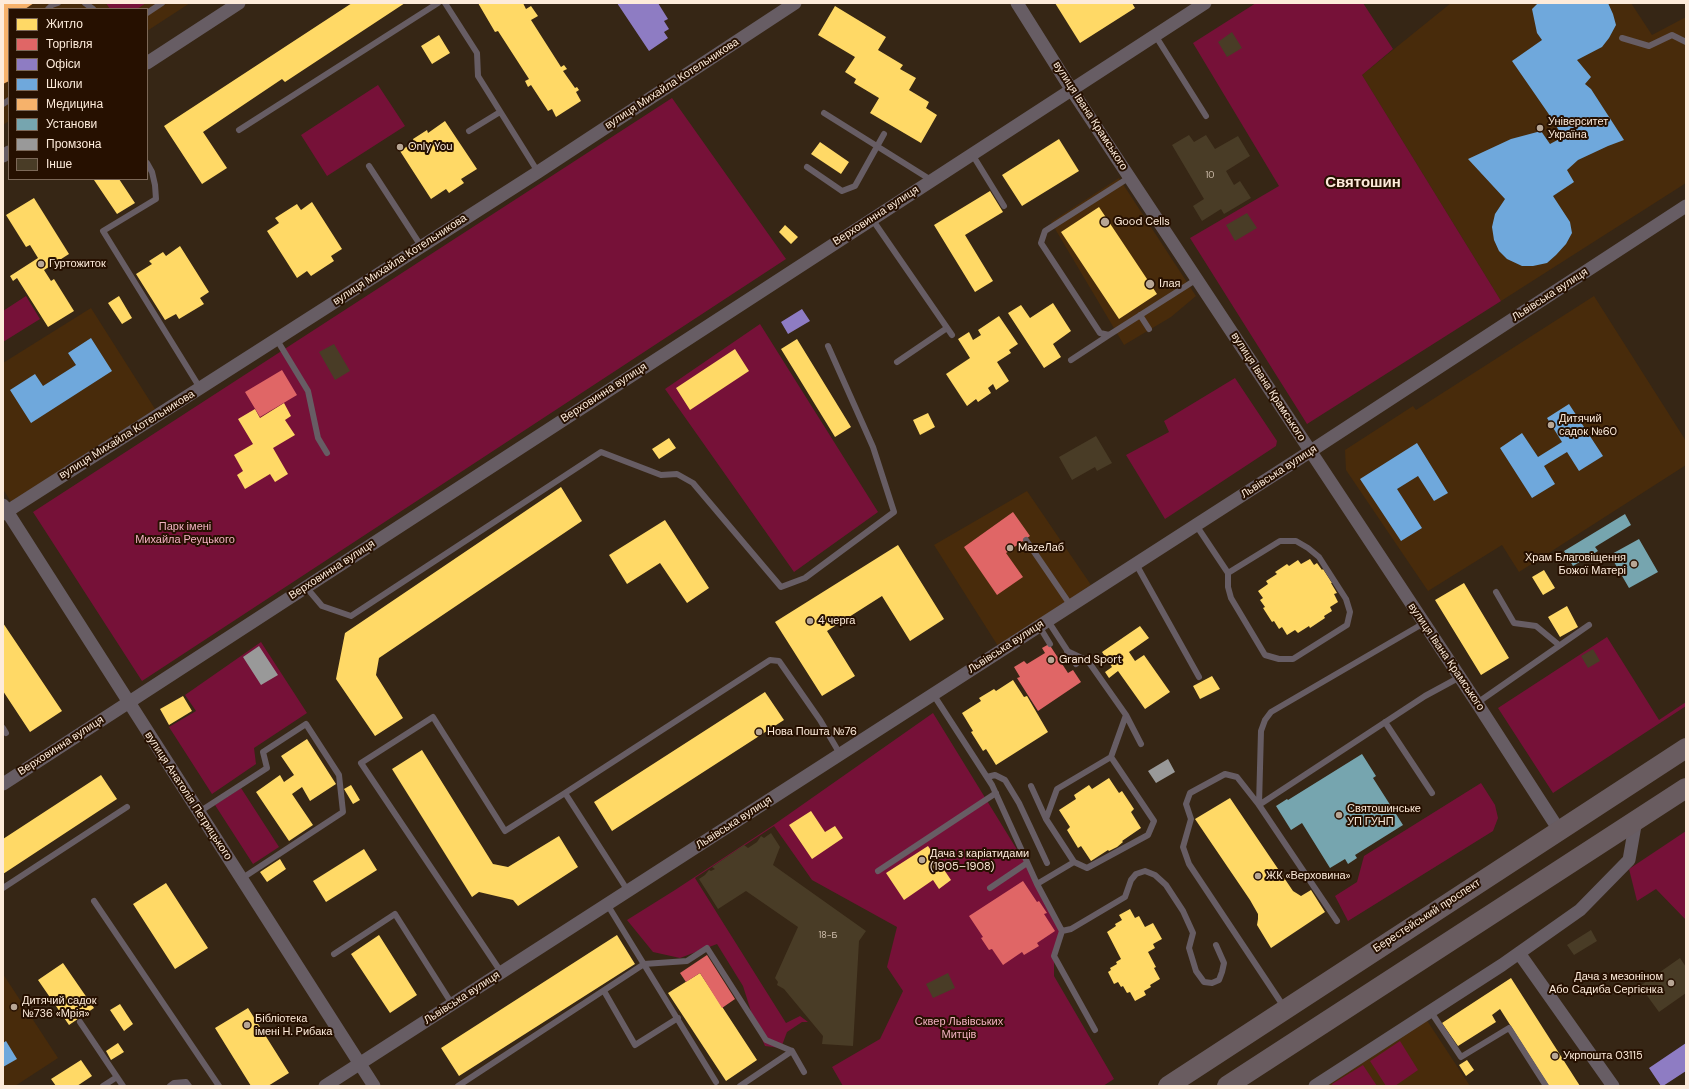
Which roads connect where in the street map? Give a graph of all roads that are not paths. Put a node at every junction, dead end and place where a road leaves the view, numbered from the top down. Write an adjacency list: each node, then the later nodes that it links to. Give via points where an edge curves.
1 (162, 3): 8 (lane)
2 (239, 3): 12 (street)
3 (438, 3): 17 (lane)
4 (445, 3): 14 (lane, via 477,53 478,76)
5 (795, 3): 25 (street, вулиця Михайла Котельникова)
6 (1017, 3): 13 (street, вулиця Івана Крамського)
7 (1205, 3): 9 (street, Верховинна вулиця)
8 (148, 12)
9 (1155, 35): 13 (street, Верховинна вулиця); 16 (lane)
10 (1622, 38): 11 (lane, via 1650,46 1672,35)
11 (1686, 42)
12 (148, 62)
13 (1071, 89): 21 (street, Верховинна вулиця); 26 (street, вулиця Івана Крамського)
14 (500, 112): 18 (lane); 25 (lane)
15 (824, 113): 20 (lane)
16 (1206, 116)
17 (239, 130)
18 (469, 131)
19 (884, 134): 20 (lane)
20 (876, 146): 24 (lane, via 854,186 842,191); 27 (lane)
21 (972, 154): 27 (street, Верховинна вулиця); 28 (lane)
22 (148, 165): 42 (lane, via 152,172 156,199 103,231)
23 (369, 166): 31 (lane)
24 (806, 167)
25 (538, 172): 31 (street, вулиця Михайла Котельникова)
26 (1130, 177): 32 (street, вулиця Івана Крамського); 37 (lane, via 1045,231 1041,243 1100,333)
27 (931, 181): 30 (street, Верховинна вулиця)
28 (1004, 206)
29 (1686, 206): 43 (street, Львівська вулиця)
30 (872, 219): 34 (lane); 50 (street, Верховинна вулиця)
31 (421, 246): 38 (street, вулиця Михайла Котельникова)
32 (1197, 279): 33 (lane); 43 (street, вулиця Івана Крамського)
33 (1140, 315): 35 (lane); 37 (lane)
34 (947, 328): 36 (lane); 41 (lane)
35 (1149, 329)
36 (952, 335)
37 (1109, 335): 40 (lane)
38 (276, 340): 42 (street, вулиця Михайла Котельникова); 44 (lane, via 308,391 318,438)
39 (828, 346): 50 (lane, via 873,447 894,512 805,578 781,586 693,483 677,474 661,475 601,452 351,616 322,606)
40 (1072, 360)
41 (897, 362)
42 (200, 388): 45 (street, вулиця Михайла Котельникова)
43 (1310, 451): 46 (street, Львівська вулиця); 54 (street, вулиця Івана Крамського)
44 (327, 452)
45 (4, 510): 63 (street, вулиця Анатолія Петрицького)
46 (1196, 525): 48 (street, Львівська вулиця); 49 (lane)
47 (1026, 540): 52 (lane)
48 (1136, 564): 52 (street, Львівська вулиця); 60 (lane)
49 (1228, 573): 49 (lane, via 1231,598 1265,655 1279,660 1293,659 1347,625 1350,612 1346,599 1319,557 1296,541 1280,541)
50 (306, 587): 63 (street, Верховинна вулиця)
51 (1496, 592): 57 (lane, via 1514,623 1536,626)
52 (1063, 607): 53 (street, Львівська вулиця)
53 (1043, 623): 56 (lane); 58 (lane); 62 (street, Львівська вулиця, via 1024,631)
54 (1424, 623): 61 (street, вулиця Івана Крамського); 78 (lane, via 1272,712 1265,720 1261,731)
55 (1589, 625): 57 (lane)
56 (1050, 644)
57 (1559, 645): 64 (lane)
58 (1067, 651): 59 (lane); 65 (lane, via 1088,661)
59 (1076, 664)
60 (1199, 677)
61 (1460, 677): 64 (street, вулиця Івана Крамського); 66 (lane)
62 (933, 694): 69 (street, Львівська вулиця); 71 (lane)
63 (129, 702): 72 (street, Верховинна вулиця); 80 (street, вулиця Анатолія Петрицького)
64 (1477, 703): 83 (street, вулиця Івана Крамського)
65 (1126, 715): 67 (lane); 70 (lane)
66 (1385, 722): 77 (lane); 78 (lane)
67 (1141, 744)
68 (1686, 748): 83 (main road, Берестейський проспект)
69 (840, 754): 75 (lane, via 779,661 770,660); 92 (street, Львівська вулиця)
70 (1111, 757): 81 (lane, via 1057,789); 84 (lane, via 1154,821 1148,835 1087,868)
71 (987, 777): 76 (lane); 86 (lane, via 995,775 1005,780 1019,803)
72 (3, 784)
73 (1030, 786): 81 (lane)
74 (1686, 788): 82 (main road)
75 (565, 793): 92 (lane); 101 (lane, via 505,831 434,717 361,763)
76 (996, 793): 85 (lane); 87 (lane)
77 (1432, 793)
78 (1260, 805): 95 (lane); 104 (lane, via 1237,777 1225,774 1190,793 1186,804 1191,819 1183,847 1189,864)
79 (127, 807): 90 (lane)
80 (199, 812): 88 (street, вулиця Анатолія Петрицького); 88 (lane, via 267,768 263,752 306,724 339,775 343,812)
81 (1046, 819): 84 (lane)
82 (1636, 820): 99 (street, via 1629,860 1580,910); 125 (main road)
83 (1559, 830): 104 (main road, Берестейський проспект)
84 (1074, 862): 89 (lane)
85 (1027, 863): 89 (lane); 91 (lane)
86 (1047, 863)
87 (878, 871)
88 (241, 879): 110 (street, вулиця Анатолія Петрицького)
89 (1037, 884): 96 (lane)
90 (3, 888)
91 (990, 888)
92 (628, 891): 94 (street, Львівська вулиця)
93 (94, 901): 119 (lane)
94 (607, 904): 100 (lane); 101 (street, Львівська вулиця)
95 (1337, 921)
96 (1062, 931): 97 (lane, via 1125,897 1131,880 1136,874 1145,872 1155,874 1166,885 1183,911 1193,933 1189,948 1196,971 1204,982 1212,984 1219,980 1224,963); 108 (lane, via 1054,956)
97 (1216, 945)
98 (334, 954): 103 (lane, via 395,914)
99 (1519, 954): 105 (street); 127 (street)
100 (644, 964): 102 (lane); 106 (lane); 109 (lane, via 687,961 707,948 766,1040)
101 (501, 972): 103 (street, Львівська вулиця)
102 (604, 991): 106 (lane, via 635,1045); 122 (lane)
103 (452, 1004): 110 (street, Львівська вулиця)
104 (1286, 1009): 124 (main road, Берестейський проспект)
105 (1431, 1012): 114 (street); 126 (lane, via 1461,1057 1509,1028)
106 (678, 1018): 113 (lane)
107 (80, 1022): 112 (lane)
108 (1095, 1030)
109 (792, 1051): 111 (lane); 123 (lane)
110 (359, 1064): 120 (street, Львівська вулиця); 121 (street, вулиця Анатолія Петрицького)
111 (804, 1072)
112 (117, 1077): 115 (lane); 116 (lane)
113 (716, 1082)
114 (1323, 1084)
115 (103, 1086)
116 (123, 1086)
117 (170, 1086): 118 (lane, via 174,1082 186,1082)
118 (189, 1086)
119 (220, 1086)
120 (325, 1086)
121 (374, 1086)
122 (458, 1086)
123 (740, 1086)
124 (1168, 1086)
125 (1227, 1086)
126 (1546, 1086)
127 (1613, 1086)

